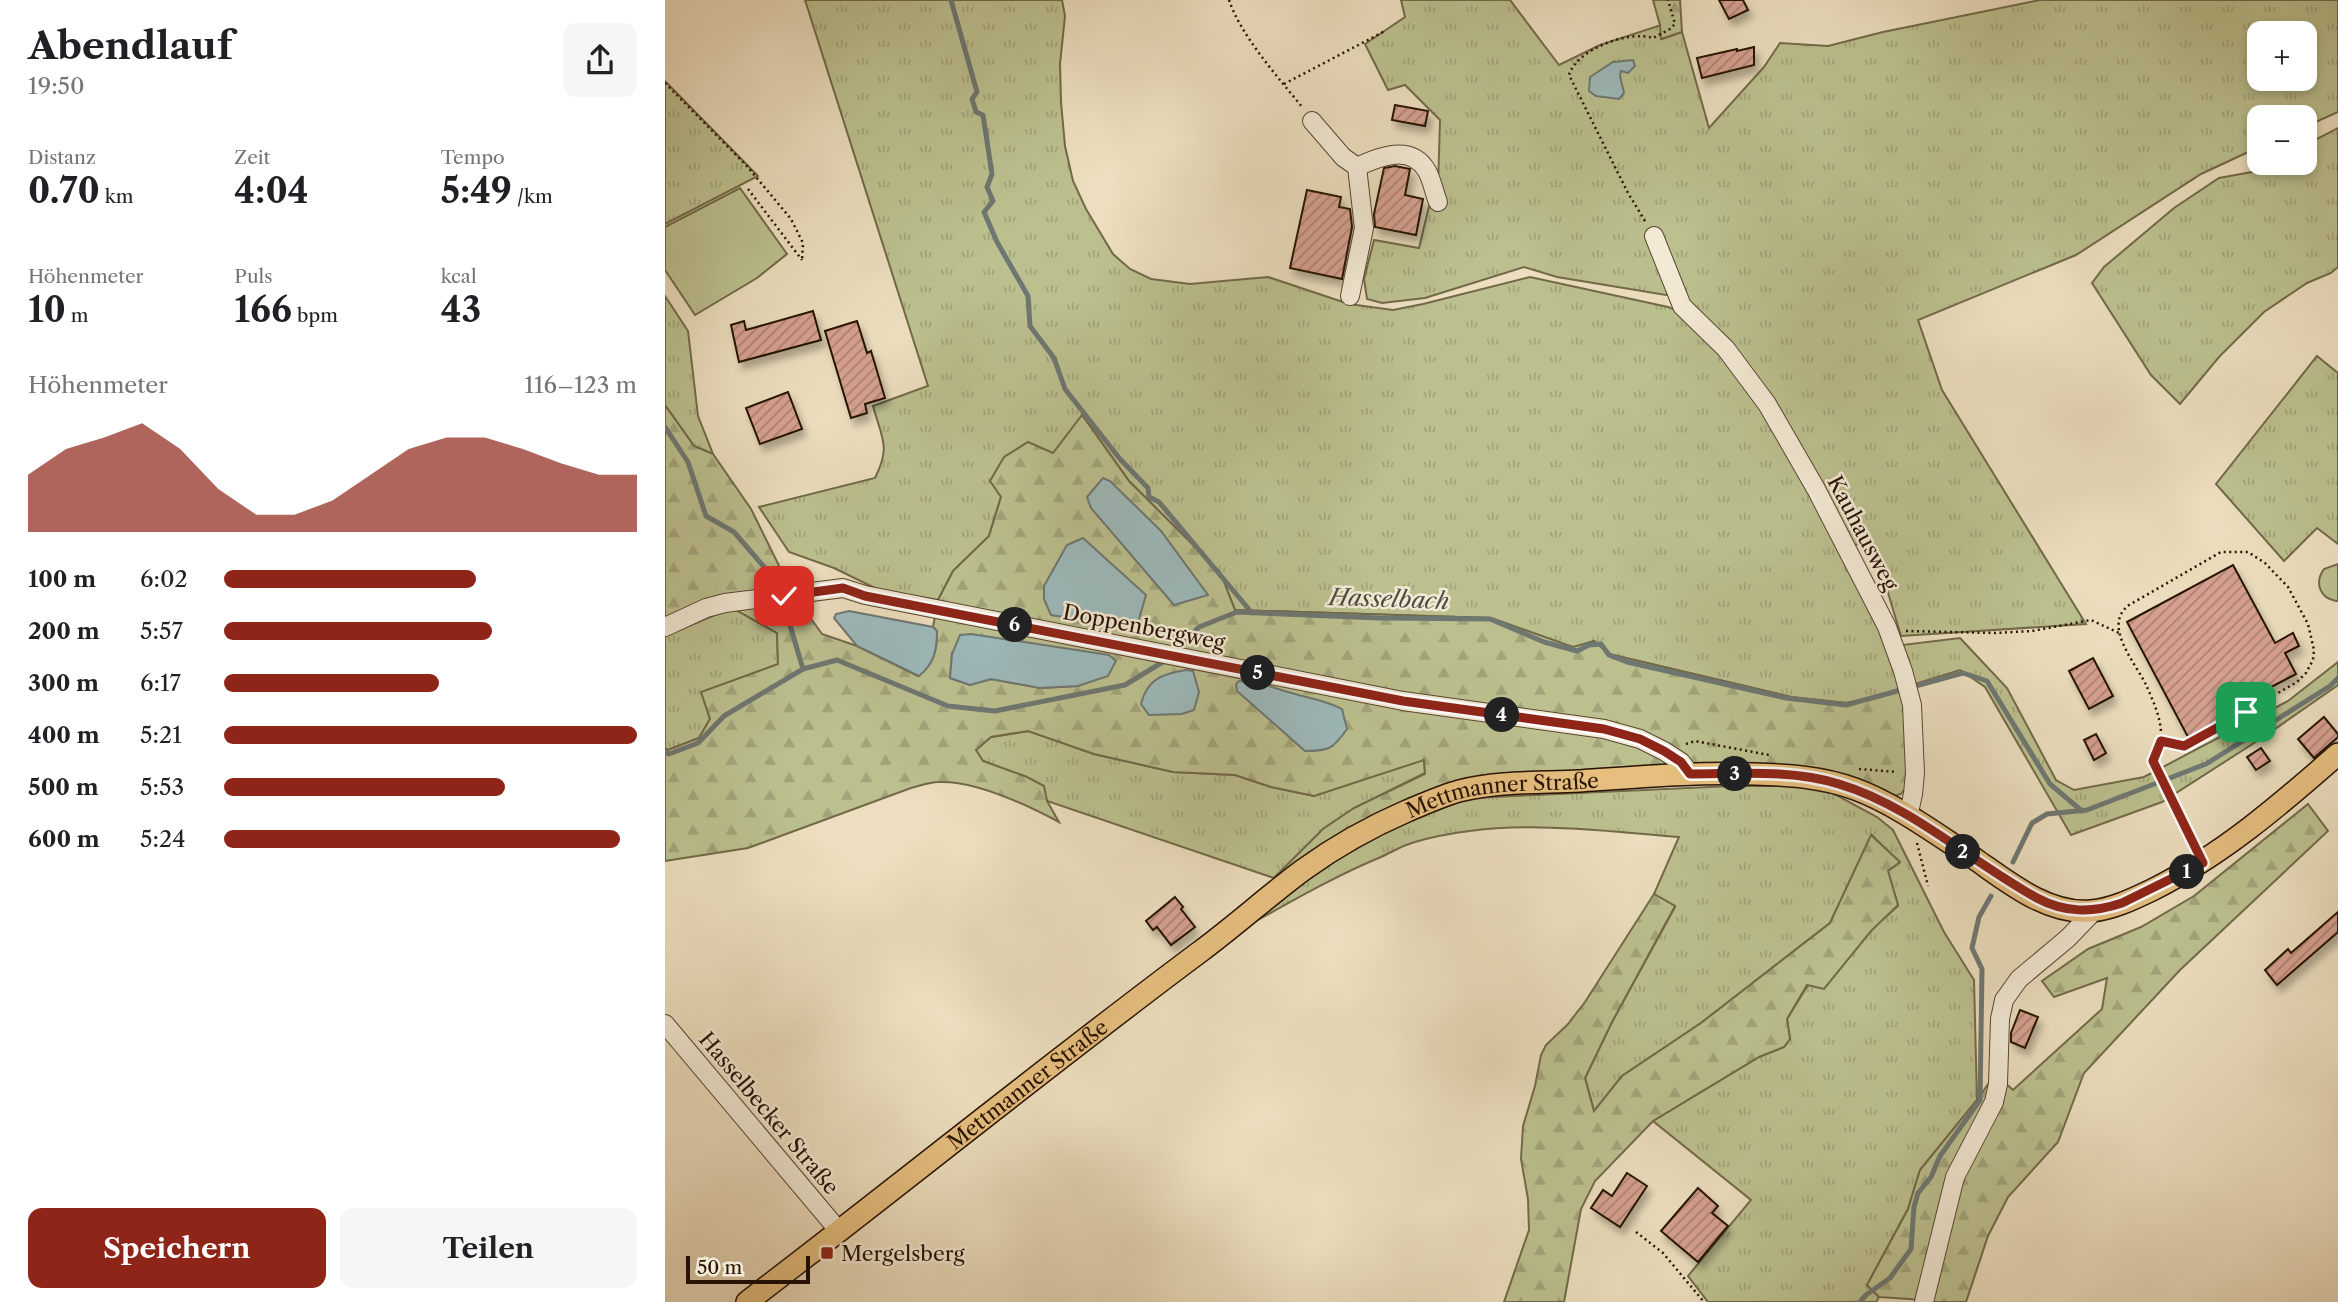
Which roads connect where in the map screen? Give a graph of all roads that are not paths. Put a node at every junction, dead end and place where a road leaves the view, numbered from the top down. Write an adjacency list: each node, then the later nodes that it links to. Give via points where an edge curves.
1 (1312, 121): 2 (street)
2 (1357, 167): 3 (street, via 1397,154 1415,158 1426,170); 5 (street, via 1364,228)
3 (1438, 202)
4 (1654, 236): 9 (street, Kauhausweg, via 1682,306 1726,349 1767,404 1889,633 1912,705 1915,773)
5 (1350, 296)
6 (665, 627): 8 (street, Doppenbergweg, via 725,603 843,588 1403,701 1604,729 1664,751)
7 (2338, 754): 10 (main road, Mettmanner Straße, via 2203,863 2132,899)
8 (1690, 774): 9 (main road, Mettmanner Straße, via 1814,778 1856,789); 12 (main road, Mettmanner Straße, via 1478,787 1433,800 1354,837 1302,871 1081,1040)
9 (1907, 817): 10 (main road, Mettmanner Straße, via 2047,903)
10 (2094, 911): 14 (street, via 2019,979 2004,1000 1994,1102 1955,1177)
11 (665, 1024): 12 (street, Hasselbecker Straße)
12 (839, 1231): 13 (main road, Mettmanner Straße)
13 (747, 1302)
14 (1924, 1302)

